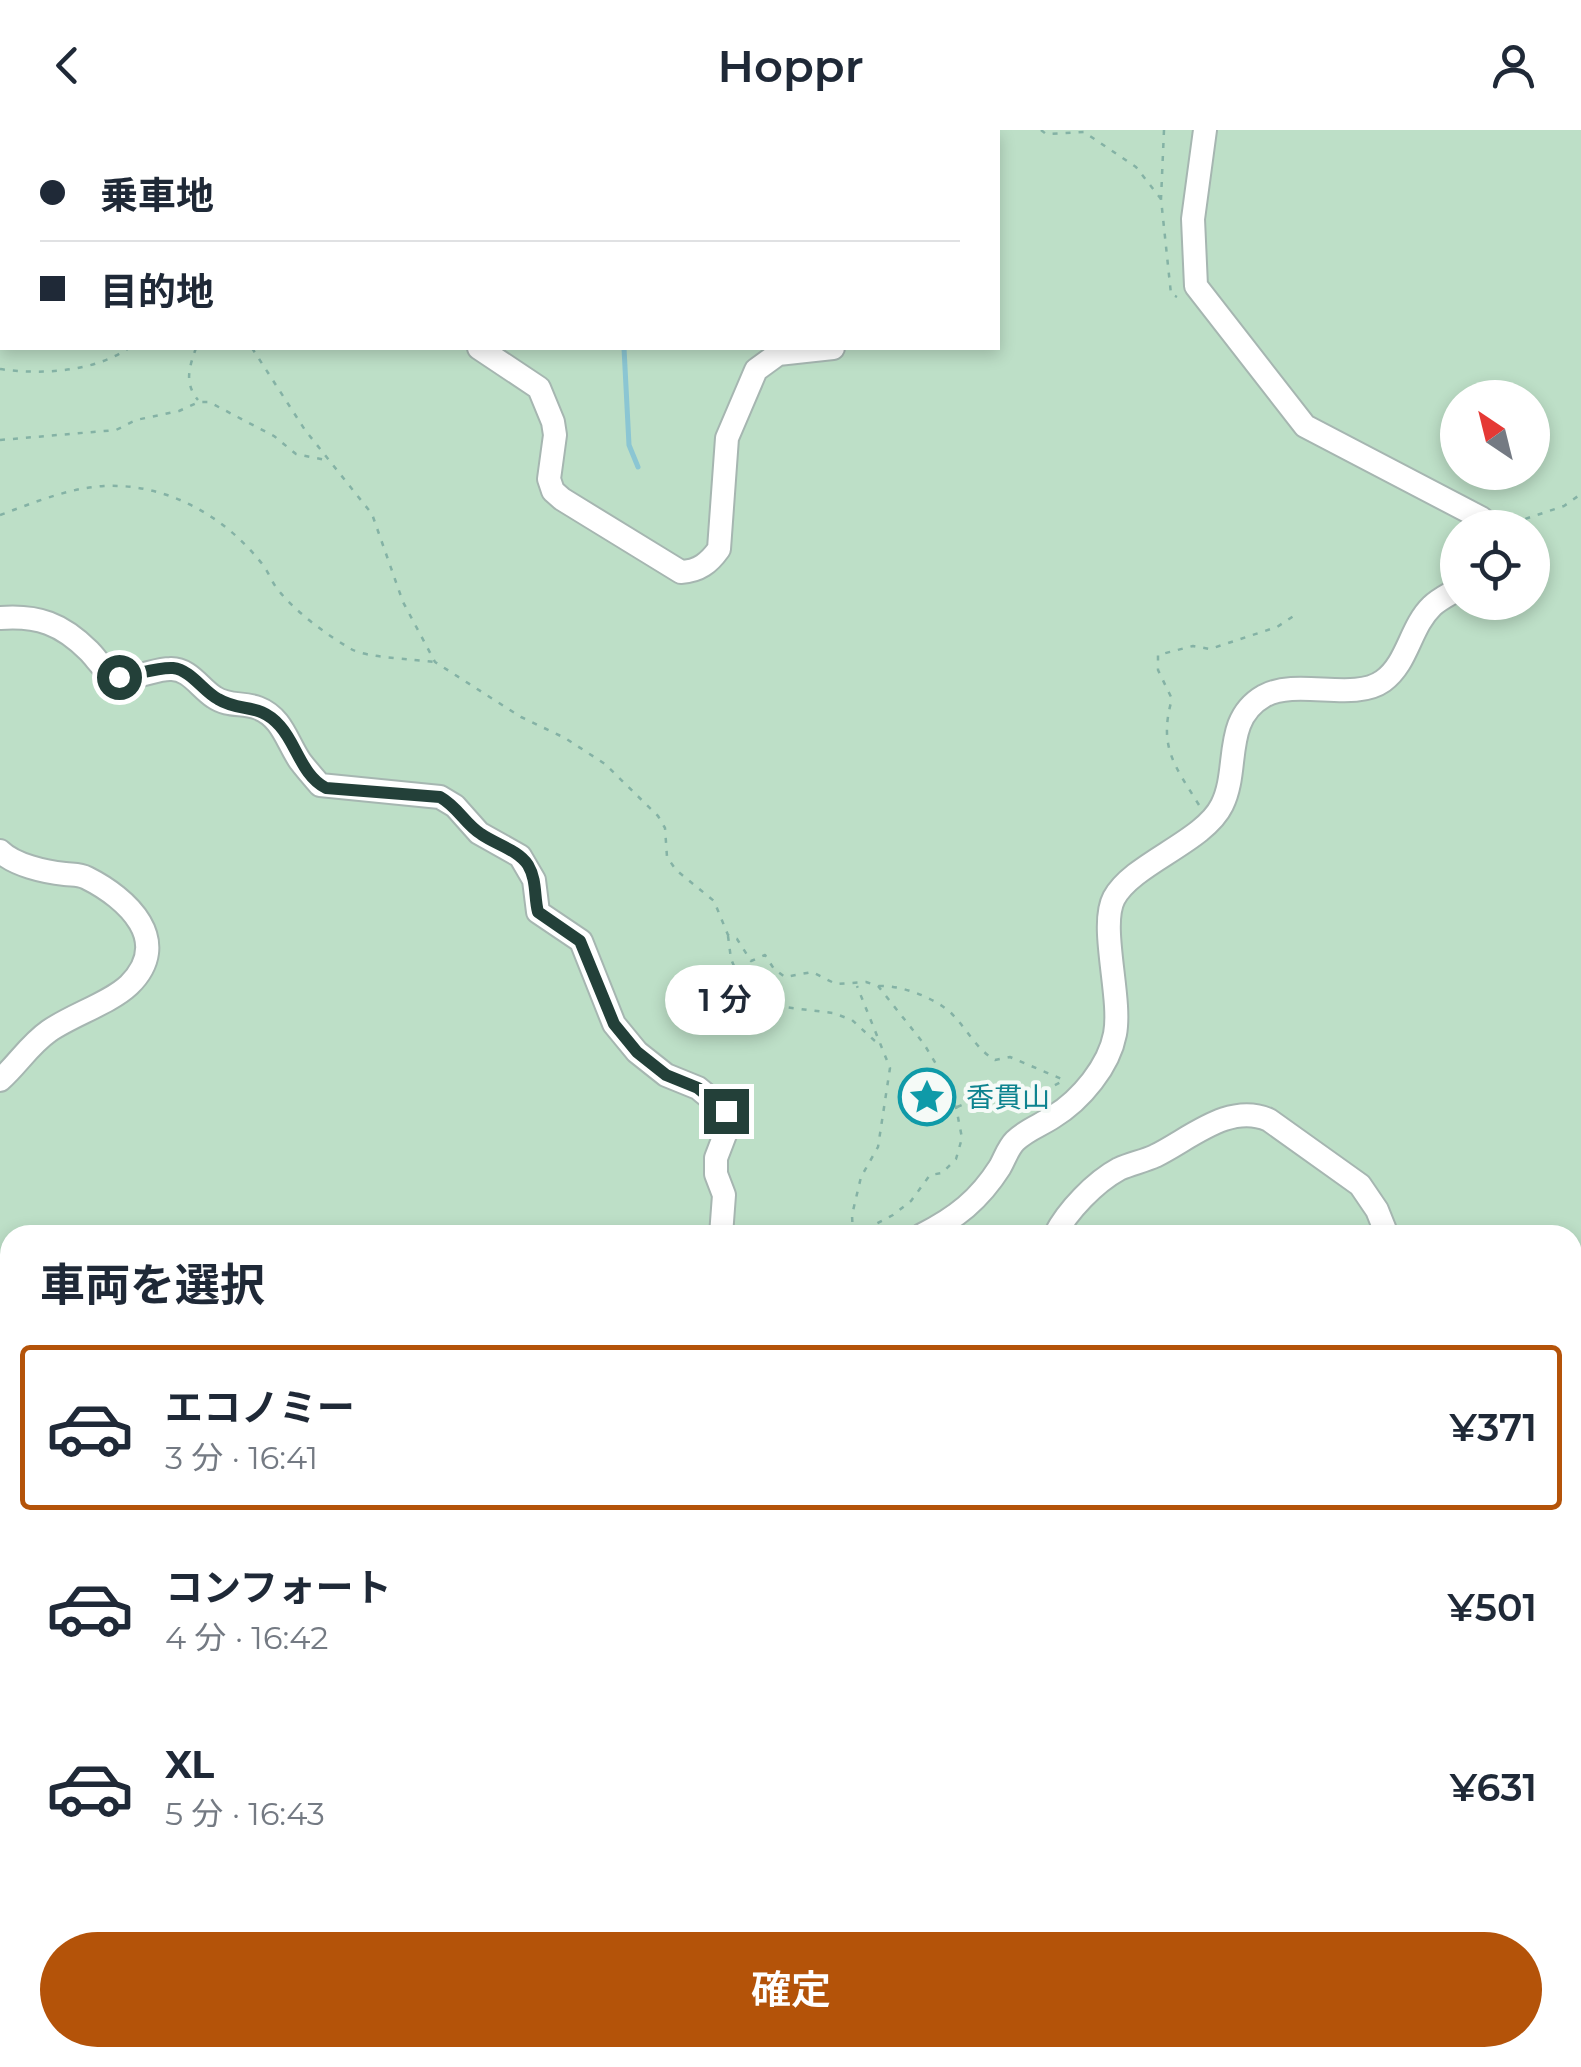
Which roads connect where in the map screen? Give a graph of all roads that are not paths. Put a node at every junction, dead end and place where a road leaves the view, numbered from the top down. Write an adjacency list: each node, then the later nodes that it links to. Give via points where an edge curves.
1 (1205, 130): 4 (street, via 1193,219 1196,286 1305,426)
2 (482, 350): 3 (street, via 544,397 555,435 548,479 562,500 682,572 708,562 719,549 728,438 756,370 778,354)
3 (815, 350)
4 (1466, 510)
5 (1440, 601): 10 (street, via 1394,671 1374,686 1292,690 1256,701 1233,740 1222,806 1114,899 1117,1010 1109,1055 1060,1113 1011,1144 971,1206)
6 (0, 618): 9 (street, via 55,624 119,677 174,668 212,696 270,716 320,785 440,797 479,833 520,856 534,880 538,912 580,941 614,1024 650,1063 726,1111 716,1158)
7 (0, 851): 8 (street, via 91,880 134,911 147,938 132,982 37,1040)
8 (0, 1080)
9 (722, 1225)
10 (939, 1225)
11 (1060, 1225): 12 (street, via 1121,1168 1221,1120 1256,1114 1360,1185)
12 (1383, 1225)

